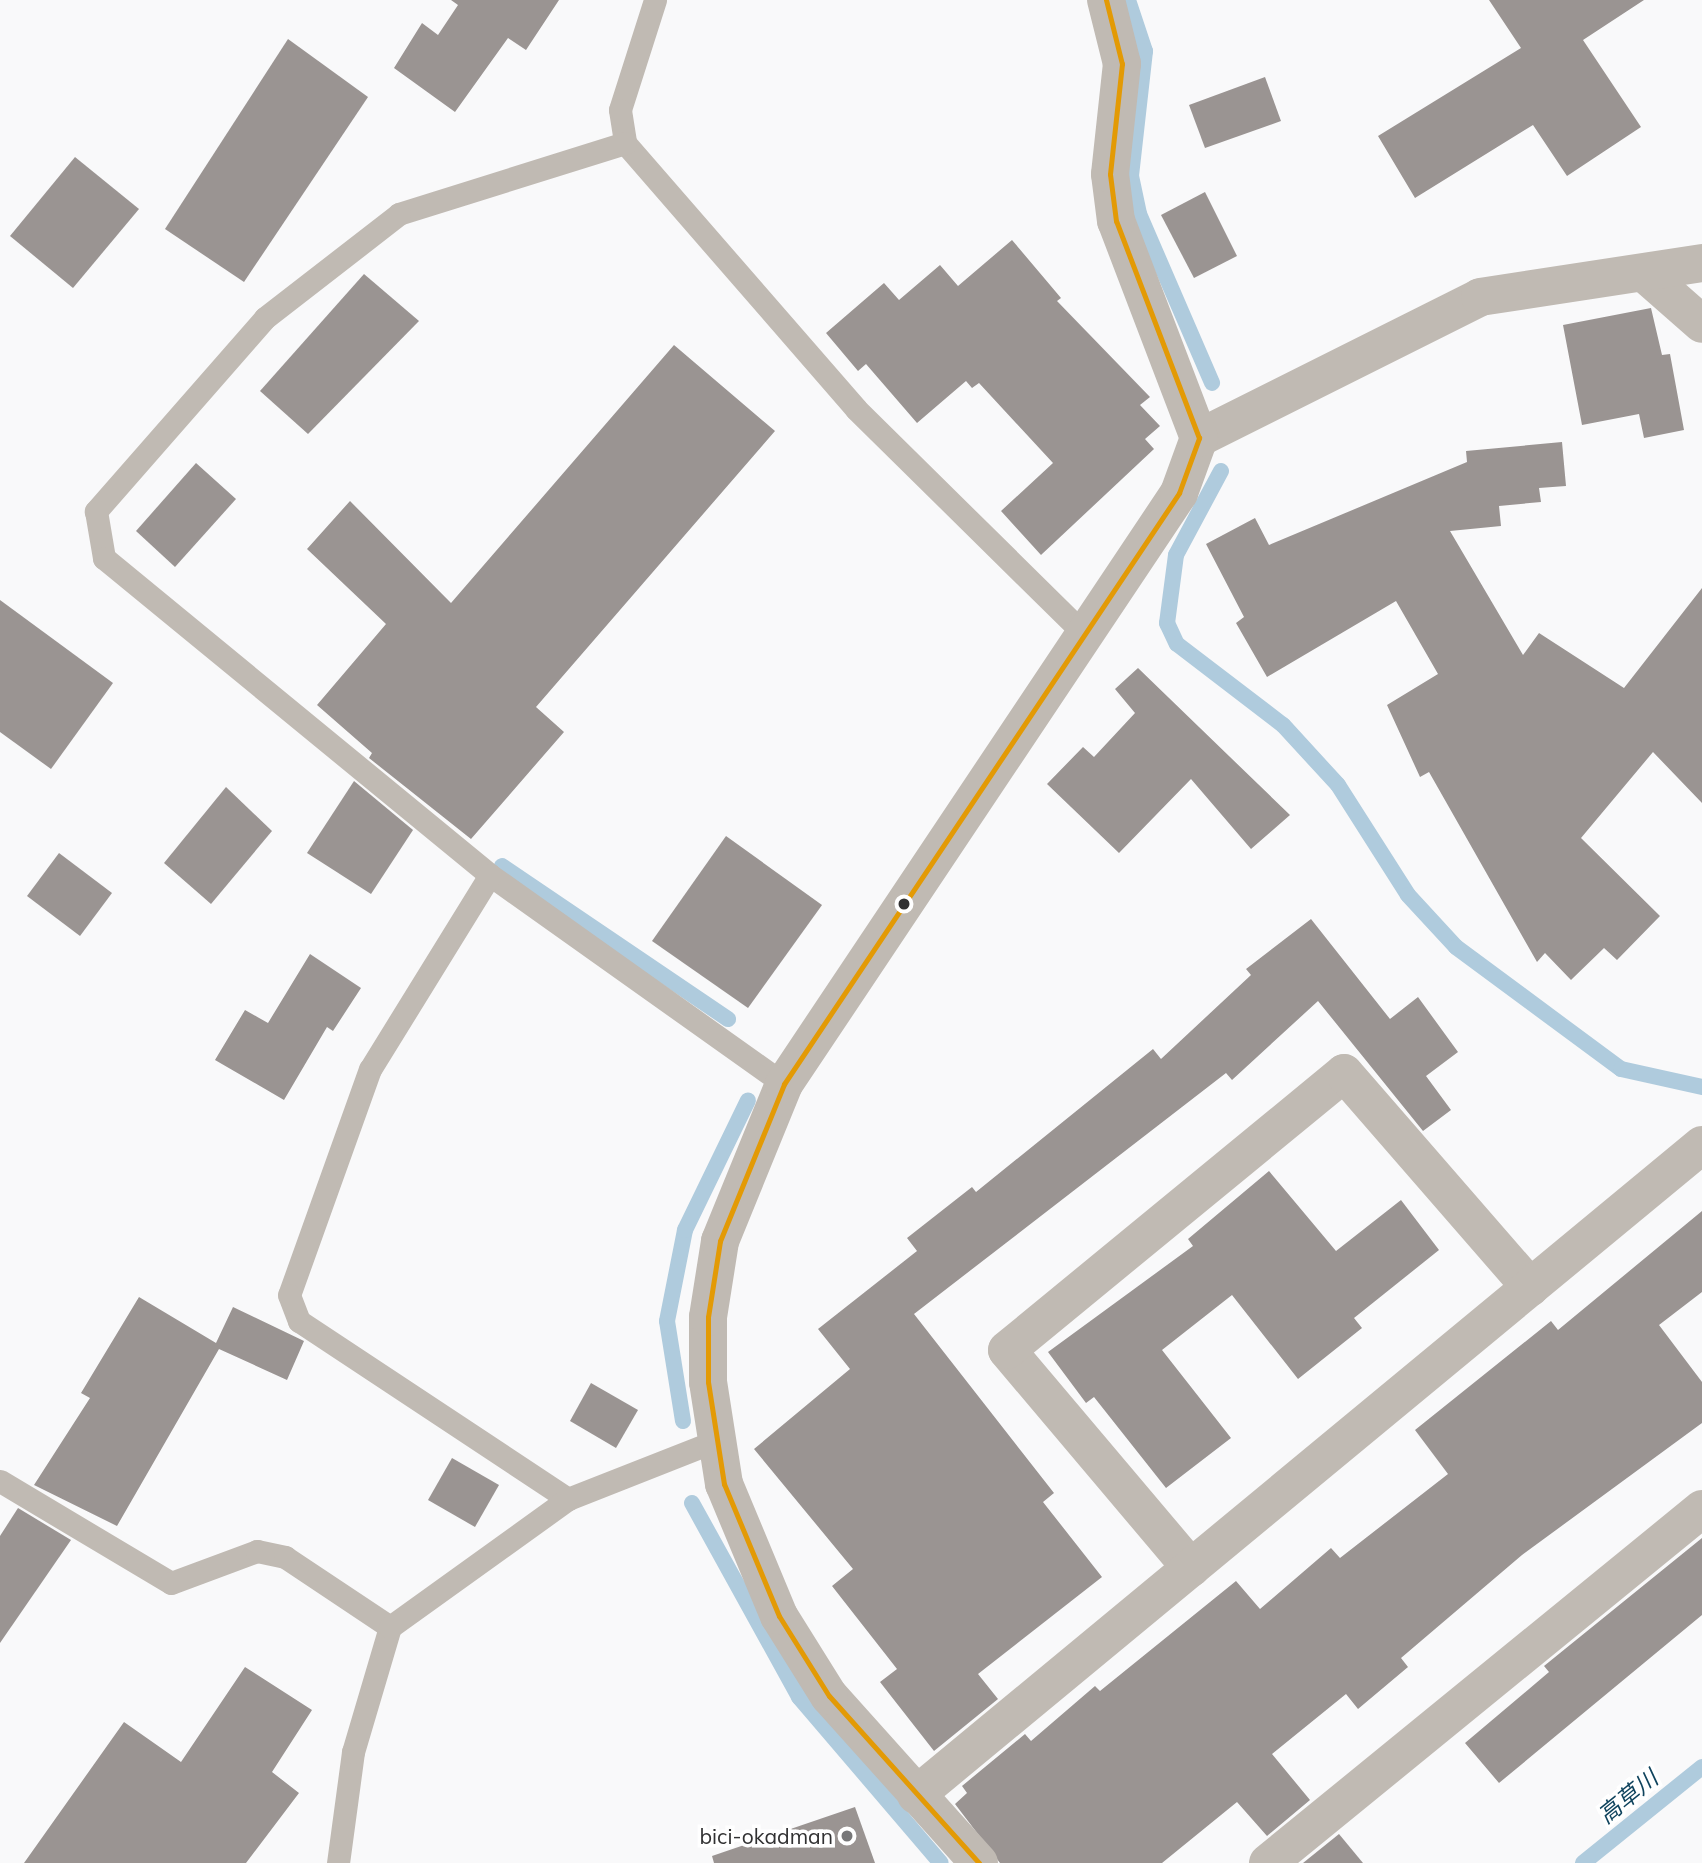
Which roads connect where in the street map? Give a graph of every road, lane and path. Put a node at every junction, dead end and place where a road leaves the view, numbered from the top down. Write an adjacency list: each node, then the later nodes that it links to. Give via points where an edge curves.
1 (654, 0): 3 (lane, via 620,110)
2 (1106, 0): 7 (street, via 1122,64 1110,174 1116,220)
3 (625, 143): 8 (lane, via 856,409); 9 (lane, via 400,214 265,318 96,511 104,558)
4 (1702, 263): 5 (street)
5 (1644, 273): 6 (street); 7 (street, via 1480,297)
6 (1702, 324)
7 (1199, 438): 8 (street, via 1179,493)
8 (1081, 631): 10 (street)
9 (490, 875): 10 (lane); 15 (lane, via 370,1069 289,1295 299,1321)
10 (784, 1084): 13 (street, via 720,1241 708,1317)
11 (1702, 1145): 12 (street)
12 (1530, 1287): 17 (street); 17 (street, via 1344,1073 1007,1350)
13 (715, 1441): 15 (lane); 19 (street, via 724,1484 779,1616 829,1696)
14 (0, 1481): 18 (lane, via 171,1583 257,1551 285,1557)
15 (568, 1499): 18 (lane)
16 (1702, 1509): 22 (street)
17 (1191, 1568): 19 (street)
18 (390, 1627): 20 (lane, via 353,1752)
19 (916, 1795): 21 (street)
20 (338, 1863)
21 (979, 1863)
22 (1268, 1863)

